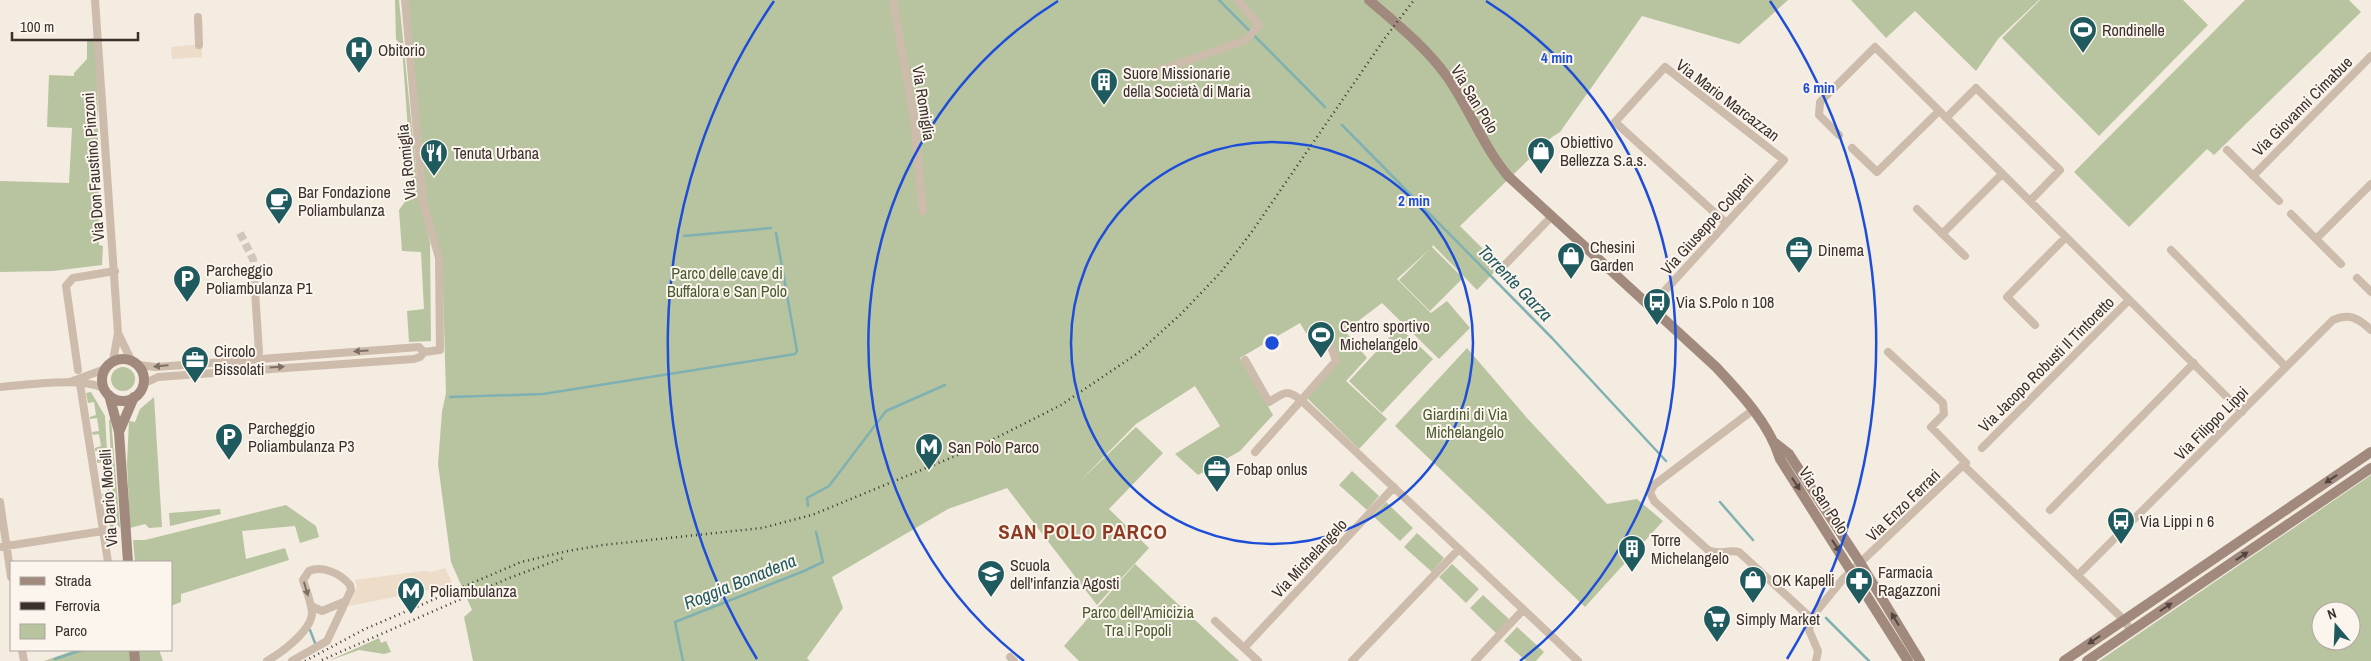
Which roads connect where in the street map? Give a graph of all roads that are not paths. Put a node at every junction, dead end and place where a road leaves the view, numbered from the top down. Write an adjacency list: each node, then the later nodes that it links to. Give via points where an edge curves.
1 (96, 0): 32 (street, Via Don Faustino Pinzoni)
2 (405, 0): 45 (street, Via Romiglia, via 423,202 439,258 440,350)
3 (893, 0): 22 (street, Via Romiglia, via 914,119)
4 (1238, 0): 9 (street, via 1259,25 1246,40)
5 (1369, 0): 24 (main road, Via San Polo, via 1435,62 1494,158 1508,176)
6 (198, 17): 7 (street)
7 (200, 44)
8 (2371, 56): 17 (street, Via Giovanni Cimabue)
9 (1146, 75)
10 (1939, 111): 11 (street, Via Jacopo Robusti Il Tintoretto); 12 (street, Via Jacopo Robusti Il Tintoretto, via 1875,47 1820,102 1819,115); 13 (street, via 1877,172)
11 (1946, 118): 16 (street, Via Jacopo Robusti Il Tintoretto); 19 (street, via 1976,88 2060,170)
12 (1839, 135)
13 (1852, 148)
14 (2226, 150): 17 (street, Via Giovanni Cimabue)
15 (1784, 160): 25 (street, Via Giuseppe Colpani); 25 (street, Via Mario Marcazzan, via 1665,67 1615,122)
16 (2002, 174): 19 (street, Via Jacopo Robusti Il Tintoretto); 26 (street)
17 (2253, 176): 20 (street, Via Giovanni Cimabue)
18 (2371, 184): 28 (street)
19 (2030, 201): 27 (street, Via Jacopo Robusti Il Tintoretto)
20 (2279, 201)
21 (1917, 209): 26 (street)
22 (923, 210)
23 (2291, 214): 28 (street)
24 (1552, 216): 33 (street); 38 (main road, Via San Polo)
25 (1726, 223): 38 (street, Via Giuseppe Colpani)
26 (1942, 234): 30 (street)
27 (2065, 238): 37 (street, Via Jacopo Robusti Il Tintoretto); 39 (street, via 2007,297)
28 (2316, 239): 31 (street)
29 (2171, 250): 55 (street)
30 (1965, 256)
31 (2341, 264)
32 (115, 271): 41 (street, Via Don Faustino Pinzoni); 57 (street, via 74,278 66,286)
33 (1499, 271)
34 (2357, 278): 36 (street)
35 (255, 291): 44 (street)
36 (2371, 292)
37 (2129, 300): 53 (street, Via Jacopo Robusti Il Tintoretto); 70 (street, Via Jacopo Robusti Il Tintoretto)
38 (1650, 307): 66 (main road, Via San Polo, via 1716,367)
39 (2035, 326)
40 (2371, 330): 55 (street, Via Filippo Lippi, via 2355,317 2334,320)
41 (118, 333): 51 (street, Via Don Faustino Pinzoni); 52 (street, Via Don Faustino Pinzoni, via 123,348)
42 (1330, 344): 65 (street, via 1336,361)
43 (405, 348): 45 (street, via 419,347); 47 (street, one-way to 47); 49 (street, via 402,353)
44 (259, 352)
45 (424, 352): 49 (street, via 414,359)
46 (1888, 352): 73 (street, via 1943,403 1944,414 1931,427 1966,463)
47 (306, 354): 48 (street); 54 (street)
48 (219, 360): 52 (street, one-way to 52, via 156,367); 58 (street, via 217,369)
49 (379, 360): 54 (street)
50 (1245, 360): 65 (street, via 1269,402 1286,392 1292,392)
51 (113, 361): 52 (main road, via 121,359); 56 (main road)
52 (134, 363): 61 (main road, via 143,374)
53 (2194, 363): 67 (street, Via Jacopo Robusti Il Tintoretto); 77 (street)
54 (300, 365): 58 (street, one-way to 54)
55 (2286, 368): 67 (street, Via Filippo Lippi)
56 (105, 369): 59 (street); 63 (main road, via 102,379)
57 (78, 370)
58 (212, 373): 61 (street, via 158,377)
59 (70, 382): 60 (street); 62 (street)
60 (80, 384): 63 (street, via 94,384); 78 (street)
61 (143, 384): 64 (main road)
62 (0, 387)
63 (106, 391): 64 (main road, via 124,400); 68 (main road, Via Dario Morelli)
64 (134, 398): 68 (main road, Via Dario Morelli)
65 (1302, 400): 71 (street); 75 (street)
66 (1753, 410): 69 (main road, Via San Polo); 90 (street, via 1658,481 1650,492 1654,500 1708,550 1713,553 1740,552)
67 (2242, 412): 86 (street, Via Filippo Lippi)
68 (119, 432): 82 (main road, Via Dario Morelli)
69 (1775, 443): 83 (main road, Via San Polo, via 1789,454); 84 (main road, Via San Polo, one-way to 84, via 1780,459)
70 (1982, 448)
71 (1255, 452)
72 (2371, 452): 91 (main road, one-way to 91)
73 (1963, 465): 83 (street, Via Enzo Ferrari); 86 (street)
74 (2371, 468): 93 (main road, one-way to 74)
75 (1394, 487): 80 (street); 94 (street, Via Michelangelo)
76 (0, 502): 79 (street)
77 (2050, 510)
78 (103, 531): 79 (street); 81 (street)
79 (3, 547): 85 (street)
80 (1459, 549): 89 (street); 98 (street)
81 (108, 561)
82 (128, 561)
83 (1861, 564): 84 (street); 103 (main road, Via San Polo, one-way to 83)
84 (1852, 571): 90 (street); 102 (main road, Via San Polo)
85 (10, 573)
86 (2078, 575): 91 (street)
87 (346, 601): 88 (street, via 322,611); 88 (street, one-way to 88, via 351,590 348,583 322,568 315,568 303,580); 96 (street, via 327,641)
88 (310, 606): 95 (street, via 311,618 304,630)
89 (1524, 610): 99 (street); 100 (street)
90 (1811, 618): 101 (street, via 1809,630 1818,652)
91 (2124, 620): 93 (street); 104 (main road, one-way to 104)
92 (1215, 621): 94 (street)
93 (2131, 631): 105 (main road)
94 (1244, 648): 97 (street)
95 (266, 661)
96 (292, 661)
97 (1258, 661)
98 (1352, 661)
99 (1475, 661)
100 (1578, 661)
101 (1816, 661)
102 (1908, 661)
103 (1920, 661)
104 (2064, 661)
105 (2087, 661)

